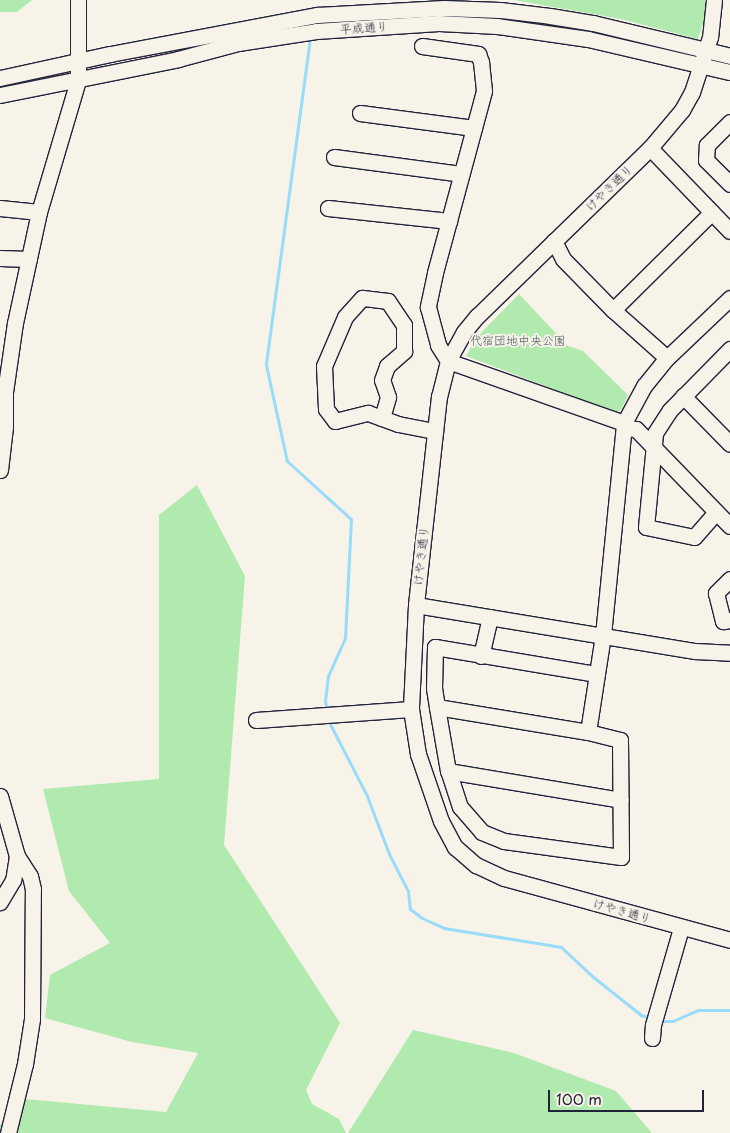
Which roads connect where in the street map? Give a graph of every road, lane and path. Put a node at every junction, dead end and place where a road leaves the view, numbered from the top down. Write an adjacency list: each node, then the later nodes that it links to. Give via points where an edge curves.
1 (78, 0): 6 (street)
2 (714, 0): 4 (street, けやき通り)
3 (422, 46): 14 (street, via 478,54 484,91)
4 (706, 49): 5 (street, 平成通り); 6 (street, 平成通り, via 550,16 444,8 317,15); 7 (street, けやき通り)
5 (730, 56)
6 (80, 61): 9 (street, 平成通り); 10 (street)
7 (701, 64): 8 (street, 平成通り); 10 (street, 平成通り, via 544,31 439,23 316,31 267,38); 15 (street, けやき通り, via 682,110)
8 (730, 72)
9 (0, 78)
10 (78, 80): 11 (street, 平成通り); 21 (street)
11 (0, 95)
12 (360, 113): 14 (street)
13 (730, 122): 18 (street, via 707,145 706,160)
14 (474, 128): 17 (street)
15 (650, 148): 22 (street); 25 (street, けやき通り)
16 (334, 157): 17 (street)
17 (462, 174): 23 (street)
18 (730, 184)
19 (0, 208): 21 (street)
20 (328, 208): 23 (street)
21 (39, 212): 27 (street)
22 (712, 212): 24 (street); 29 (street)
23 (449, 221): 32 (street, via 428,306 438,345)
24 (730, 231)
25 (554, 241): 29 (street, via 563,259); 32 (street, けやき通り, via 477,316)
26 (0, 258): 27 (street)
27 (29, 259): 39 (street, via 9,357)
28 (730, 298): 31 (street)
29 (613, 310): 31 (street)
30 (727, 357): 33 (street)
31 (667, 358): 35 (street, via 644,386)
32 (448, 361): 35 (street); 36 (street, けやき通り)
33 (683, 396): 37 (street); 38 (street, via 662,421 655,433)
34 (382, 418): 34 (street, via 368,413 335,421 326,409 324,366 345,317 362,298 388,301 404,325 404,351 387,366 382,380 388,397); 36 (street)
35 (624, 425): 38 (street, via 636,429); 46 (street)
36 (435, 431): 43 (street, けやき通り)
37 (730, 444)
38 (653, 446): 40 (street); 40 (street, via 646,527 694,537)
39 (0, 470)
40 (716, 512): 41 (street)
41 (730, 526)
42 (730, 579): 45 (street, via 716,593 723,621)
43 (416, 605): 44 (street); 51 (street, けやき通り)
44 (490, 617): 46 (street); 48 (street)
45 (730, 620)
46 (603, 635): 47 (street, via 695,651); 49 (street)
47 (730, 653)
48 (481, 656): 49 (street); 50 (street, via 435,647)
49 (597, 674): 53 (street)
50 (436, 708): 53 (street); 54 (street)
51 (411, 709): 52 (street); 60 (street, けやき通り, via 413,733 426,782 448,836 476,865 504,878)
52 (256, 720)
53 (588, 732): 56 (street, via 620,740)
54 (448, 771): 56 (street); 56 (street, via 460,807 482,832 504,840 621,857)
55 (0, 796): 57 (street)
56 (621, 800)
57 (3, 816): 58 (street)
58 (17, 856): 59 (street, via 13,880); 63 (street, via 30,876 33,889 32,1019)
59 (0, 902)
60 (681, 928): 61 (street, けやき通り); 62 (street)
61 (730, 940)
62 (653, 1032)
63 (8, 1133)

